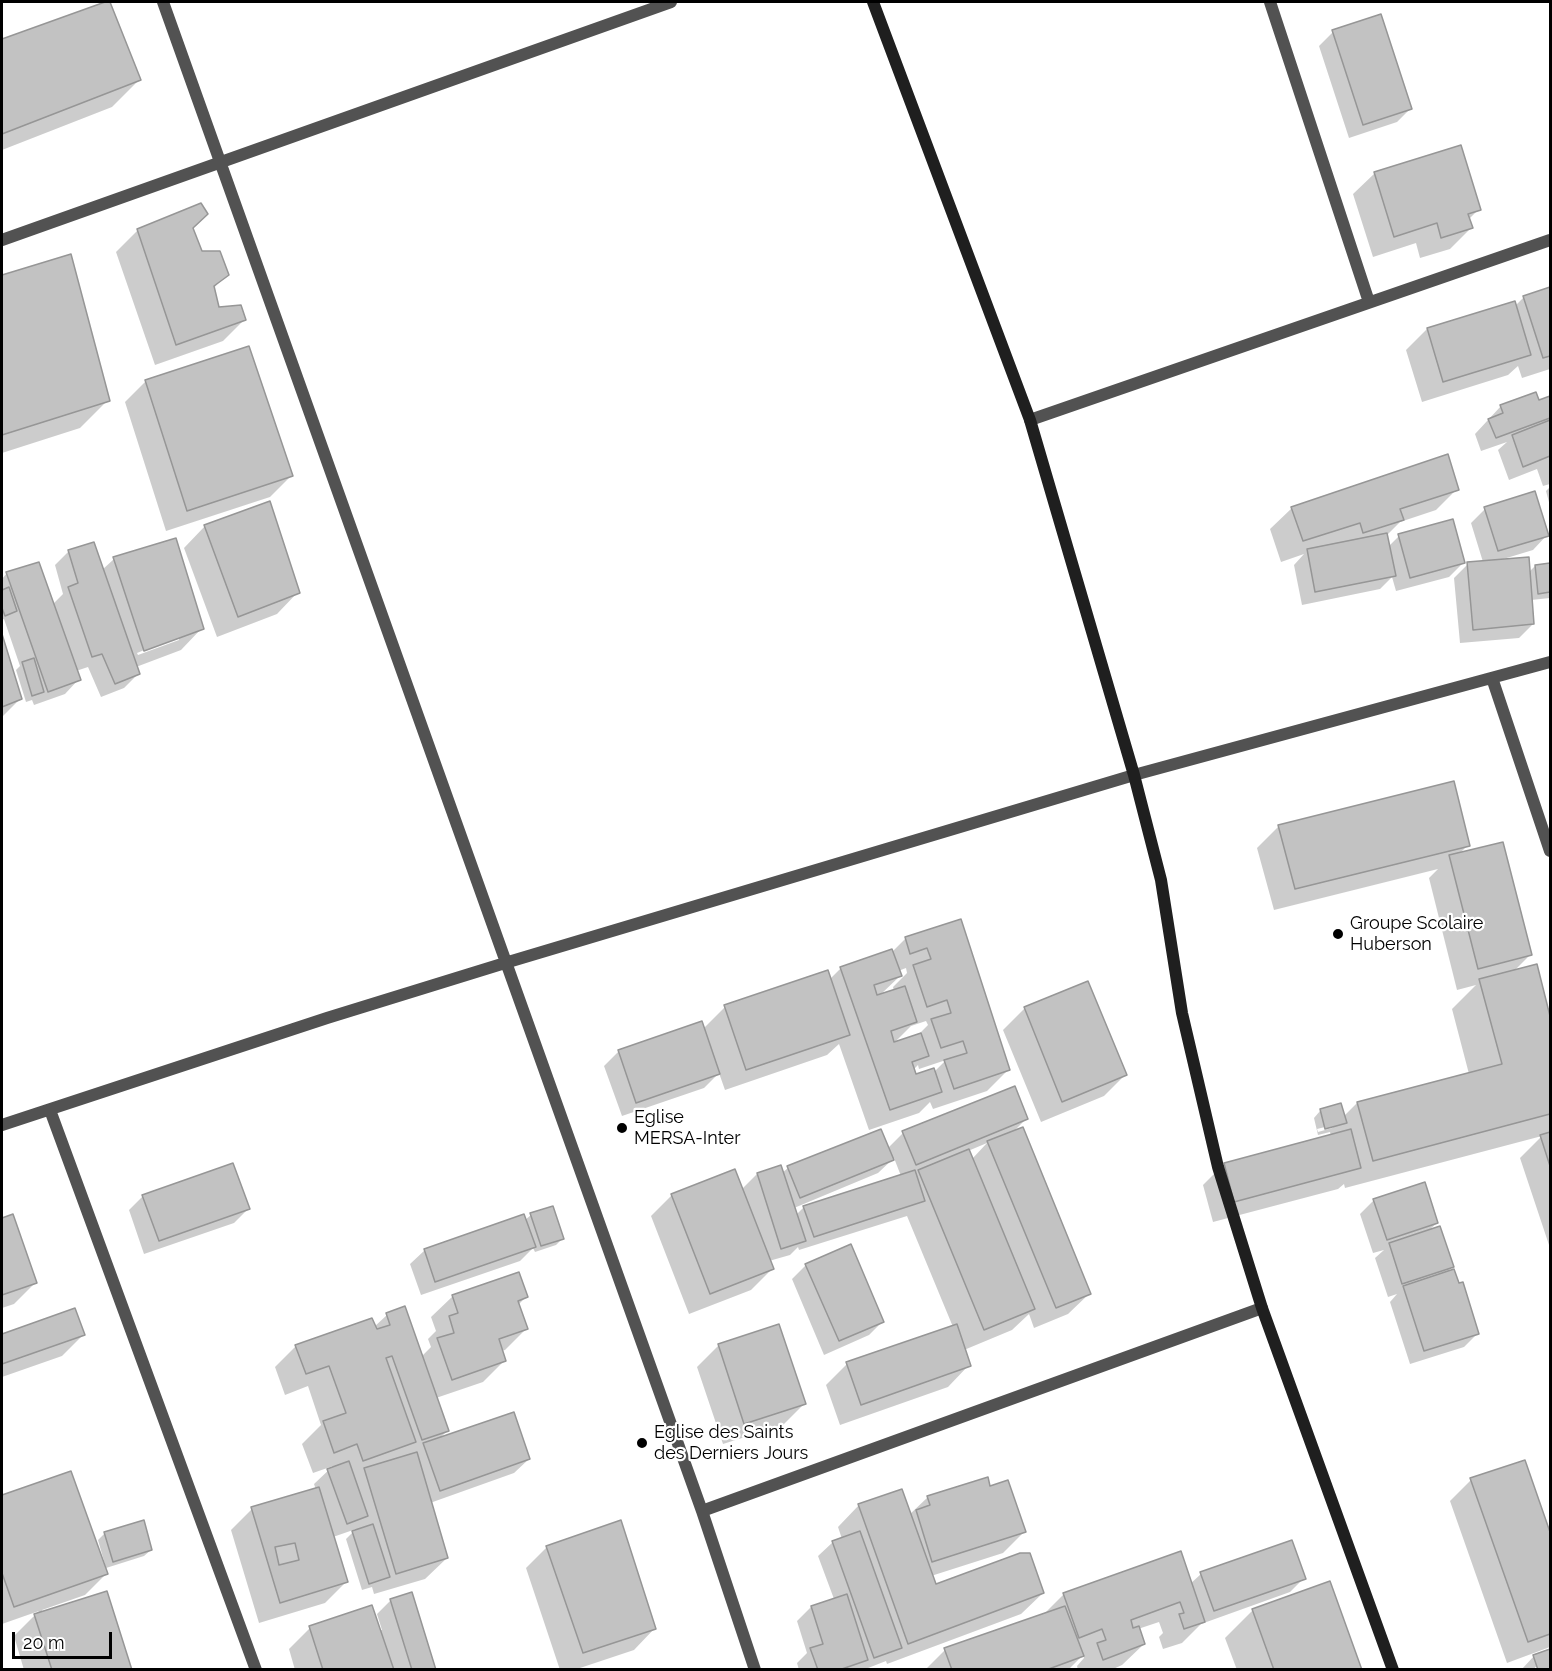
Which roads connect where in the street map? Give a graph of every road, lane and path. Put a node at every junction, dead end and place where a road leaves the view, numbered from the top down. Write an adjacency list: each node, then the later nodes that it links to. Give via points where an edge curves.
1 (162, 2): 5 (street)
2 (671, 2): 5 (street)
3 (873, 2): 9 (street)
4 (1269, 2): 8 (street)
5 (221, 163): 6 (street); 14 (street)
6 (2, 240)
7 (1551, 240): 8 (street)
8 (1370, 302): 9 (street)
9 (1030, 420): 12 (street)
10 (1551, 662): 11 (street)
11 (1492, 678): 12 (street); 13 (street)
12 (1134, 775): 14 (street); 17 (street, via 1161,880 1182,1013 1218,1167)
13 (1551, 851)
14 (505, 963): 15 (street); 18 (street)
15 (50, 1110): 16 (street); 19 (street)
16 (2, 1125)
17 (1262, 1308): 18 (street); 21 (street)
18 (702, 1511): 20 (street)
19 (256, 1670)
20 (755, 1670)
21 (1393, 1670)

